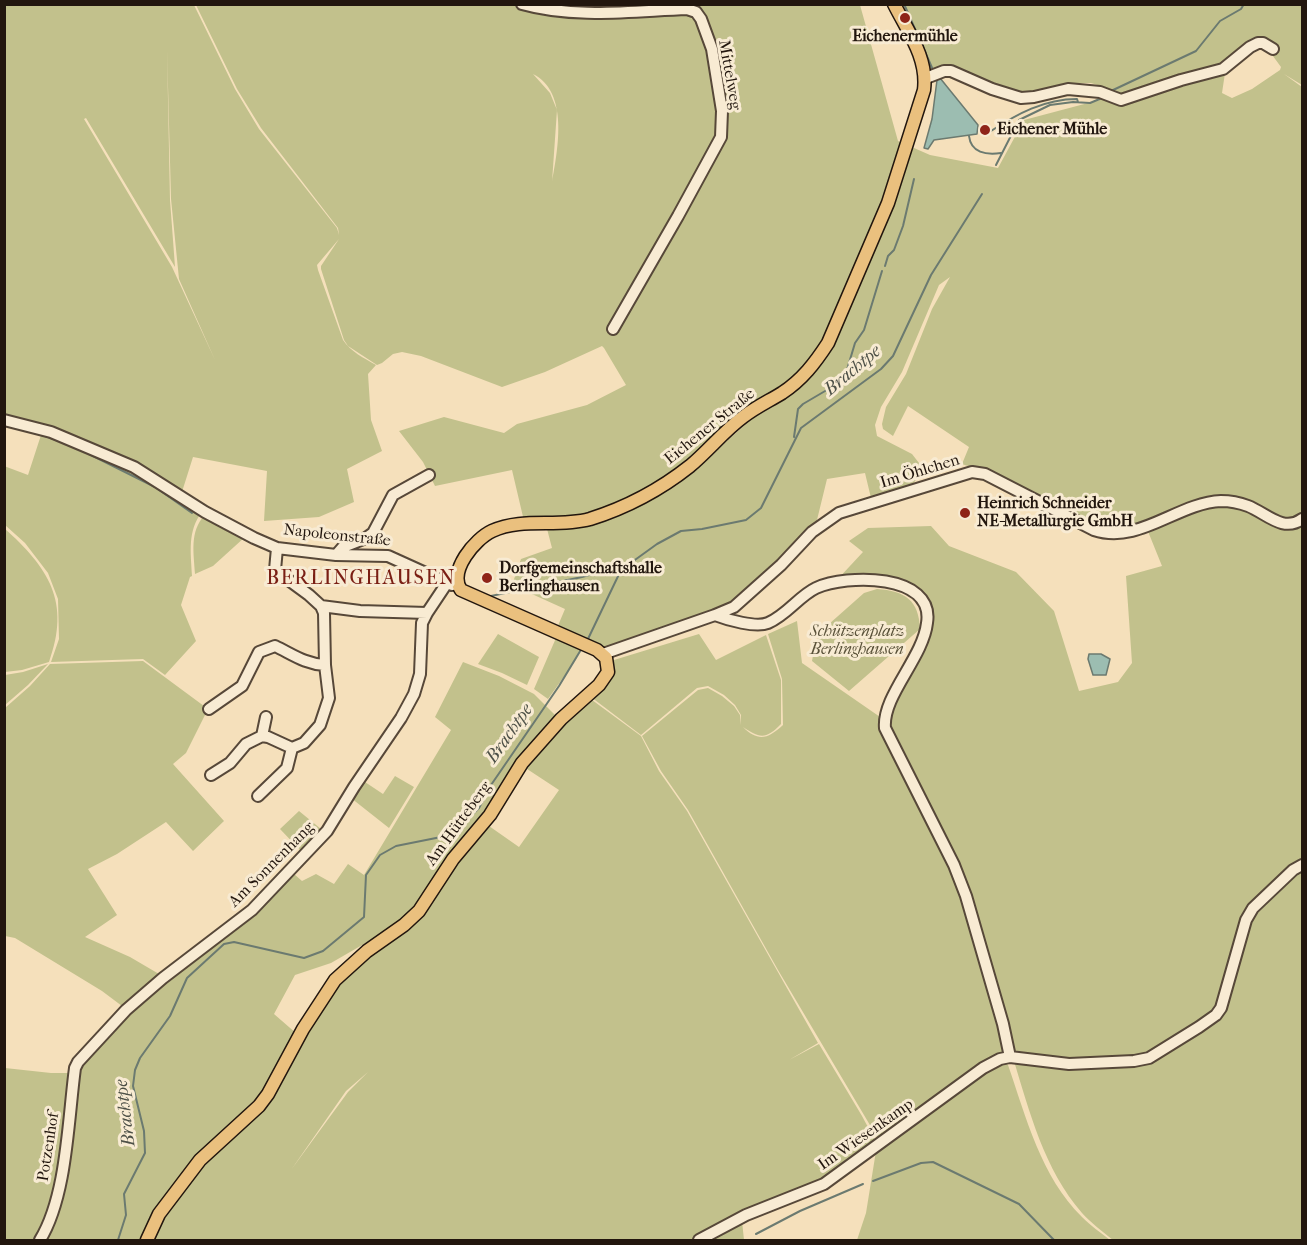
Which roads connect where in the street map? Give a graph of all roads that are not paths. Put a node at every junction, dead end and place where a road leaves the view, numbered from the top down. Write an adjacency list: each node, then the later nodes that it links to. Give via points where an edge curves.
1 (522, 4): 5 (street, Mittelweg, via 600,13 687,9 701,19 712,49 722,111 721,137)
2 (894, 4): 4 (main road)
3 (1273, 49): 4 (street, via 1263,43 1254,44 1223,69 1118,100 1104,93 1068,89 1021,98 951,71)
4 (926, 78): 11 (main road, Eichener Straße, via 888,203 833,333 800,380 743,417 676,476 613,511 572,523 518,524 484,536 472,546)
5 (613, 329)
6 (4, 420): 9 (street, Napoleonstraße, via 51,432 134,467 205,512)
7 (429, 475): 10 (street, via 393,495 373,533 343,547)
8 (1302, 519): 14 (street, Im Öhlchen, via 1293,524 1280,523 1249,506 1222,501 1200,505 1136,530 1106,534 985,474 972,472 839,513 812,532 734,607)
9 (277, 548): 10 (street, Napoleonstraße); 12 (street, via 275,570)
10 (336, 555): 11 (street, Napoleonstraße, via 388,556)
11 (453, 585): 13 (street, Am Sonnenhang); 15 (main road, Napoleonstraße)
12 (321, 606): 13 (street); 16 (street)
13 (427, 613): 25 (street, Am Sonnenhang, via 414,694 322,837 252,910 126,1010)
14 (716, 615): 15 (street, Im Öhlchen); 24 (street, via 736,623 767,624 815,588 856,579 904,585 919,597 927,612 926,629 886,709 885,728 954,864)
15 (599, 651): 27 (main road, Am Hütteberg, via 609,666 605,678 522,763 490,815 448,866 419,911 340,975 303,1029 268,1094 200,1160 159,1214)
16 (325, 665): 17 (street, via 301,660 275,646 264,649 242,686); 20 (street, via 329,698 320,725 304,743)
17 (209, 709)
18 (266, 717): 19 (street)
19 (262, 736): 20 (street); 21 (street, via 246,744 230,763)
20 (292, 748): 22 (street, via 287,768)
21 (211, 776)
22 (258, 796)
23 (1302, 865): 24 (street, via 1253,908 1246,920 1221,1008 1199,1027 1149,1058 1134,1061 1069,1064)
24 (1011, 1057): 28 (street, Im Wiesenkamp, via 983,1068 824,1184 746,1215)
25 (82, 1058): 26 (street, Potzenhof, via 75,1068 68,1141 55,1201)
26 (40, 1240)
27 (147, 1240)
28 (699, 1240)

